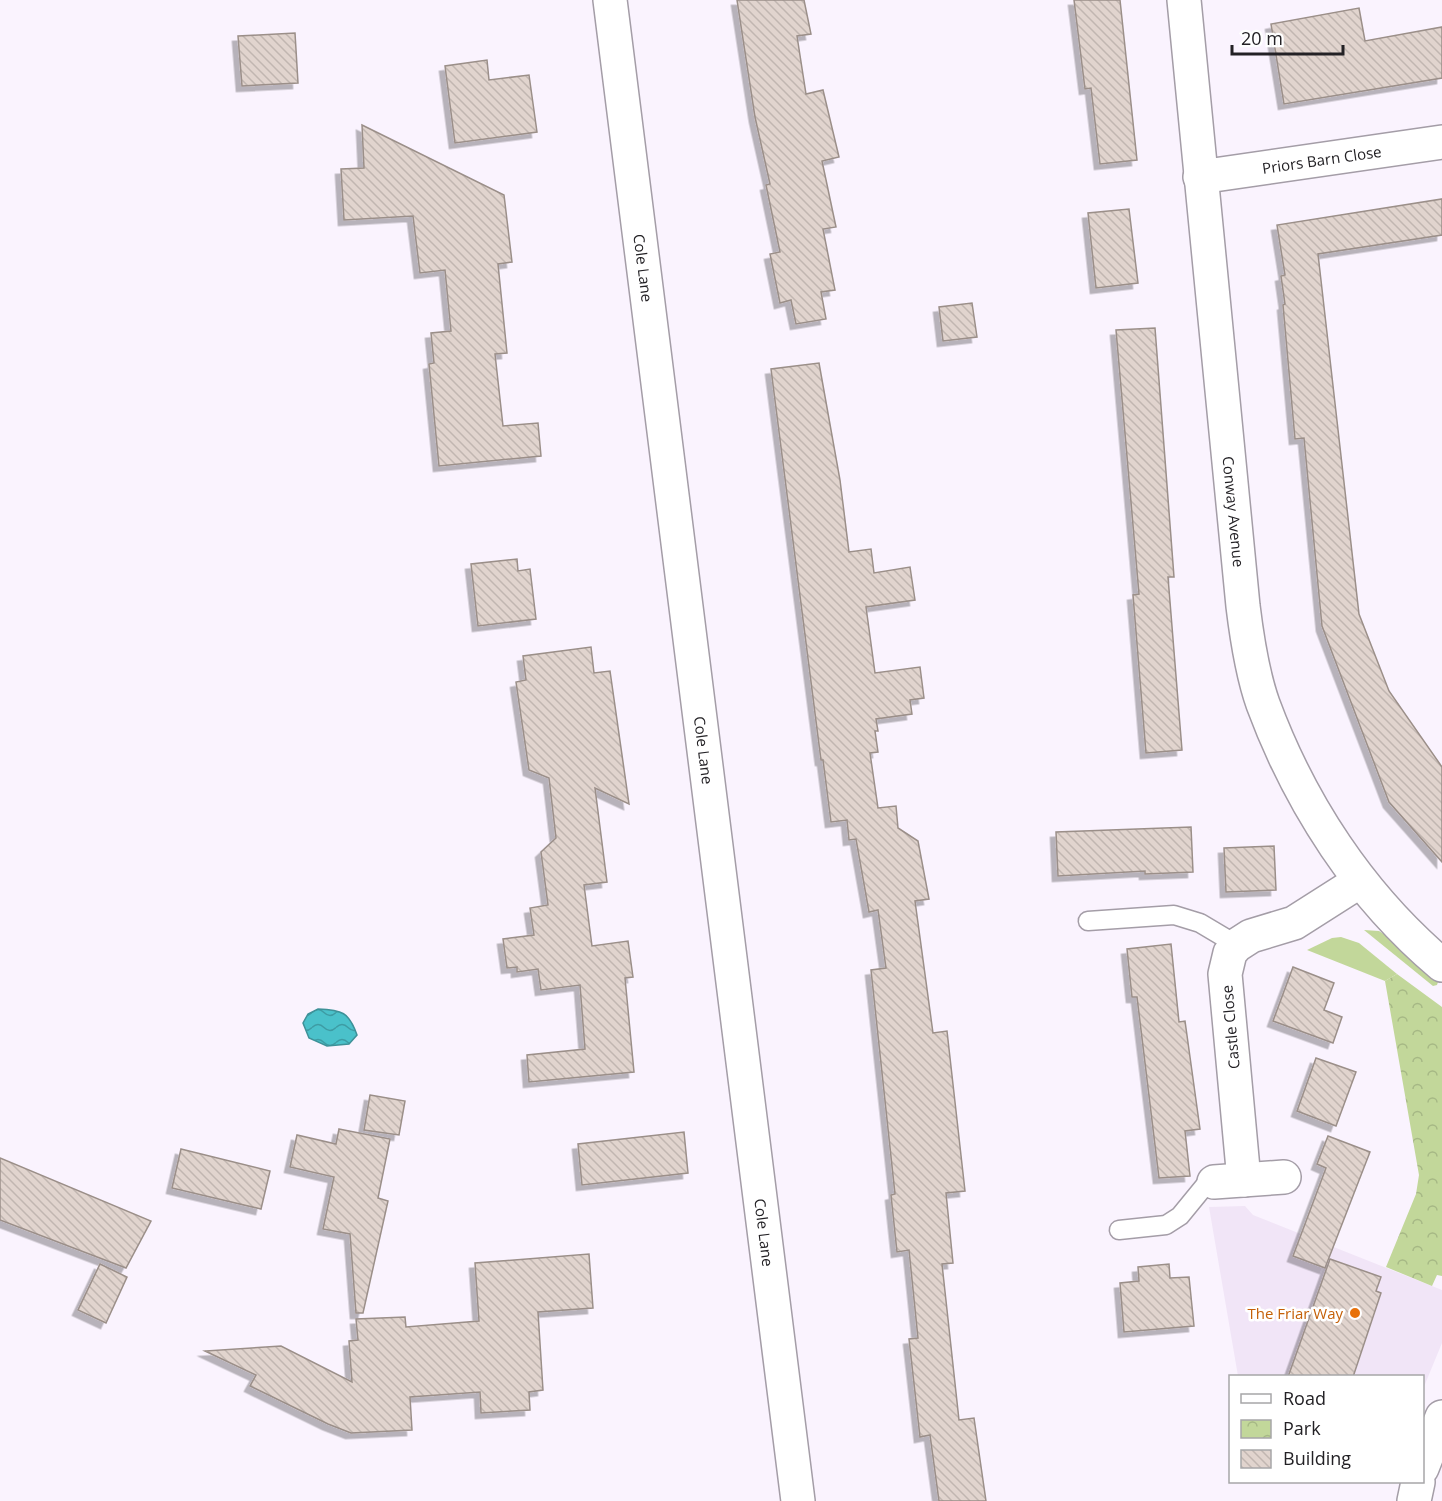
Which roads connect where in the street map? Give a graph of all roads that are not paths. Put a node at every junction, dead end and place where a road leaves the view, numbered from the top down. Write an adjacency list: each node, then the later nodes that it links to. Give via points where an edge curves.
1 (610, 0): 15 (street, Cole Lane)
2 (1184, 0): 4 (street, Conway Avenue)
3 (1442, 142): 4 (street, Priors Barn Close)
4 (1200, 177): 5 (street, Conway Avenue, via 1243,606 1254,672 1263,703 1298,780 1336,849)
5 (1360, 881): 7 (street, via 1294,923 1251,936); 8 (street, Conway Avenue, via 1415,942)
6 (1088, 921): 7 (lane, via 1174,915 1200,923)
7 (1237, 945): 10 (street, Castle Close, via 1230,953 1225,974)
8 (1442, 965)
9 (1284, 1177): 10 (street)
10 (1229, 1181): 11 (lane, via 1207,1183 1180,1216 1166,1225)
11 (1119, 1230)
12 (1442, 1417): 13 (street)
13 (1424, 1463)
14 (1418, 1483): 16 (street)
15 (798, 1501)
16 (1414, 1501)

